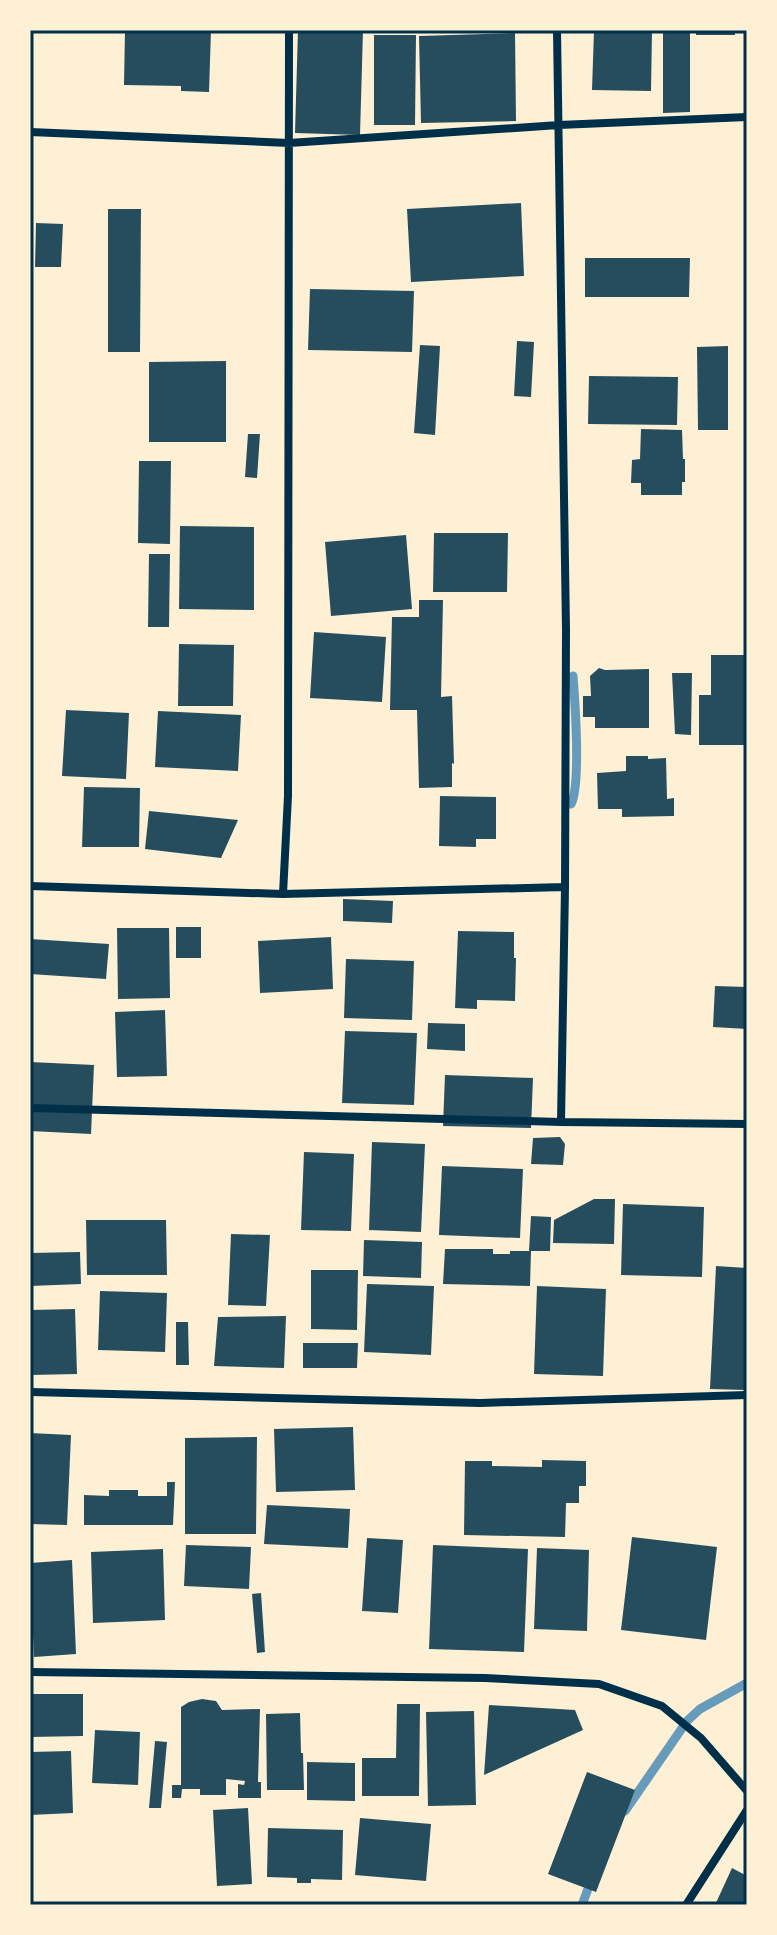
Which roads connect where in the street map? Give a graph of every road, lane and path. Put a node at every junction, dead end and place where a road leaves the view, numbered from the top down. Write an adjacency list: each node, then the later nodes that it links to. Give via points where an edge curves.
1 (289, 30): 6 (street)
2 (557, 30): 4 (street)
3 (747, 117): 4 (street)
4 (559, 125): 6 (street); 8 (street)
5 (30, 132): 6 (street)
6 (289, 143): 9 (street, via 288,796)
7 (30, 886): 9 (street)
8 (565, 887): 9 (street); 11 (street)
9 (283, 894)
10 (30, 1108): 11 (street)
11 (561, 1122): 12 (street)
12 (747, 1124)
13 (30, 1392): 14 (street, via 480,1403)
14 (747, 1395)
15 (30, 1672): 16 (street, via 599,1684 662,1706 701,1738)
16 (747, 1791)
17 (747, 1810): 18 (street)
18 (686, 1905)

